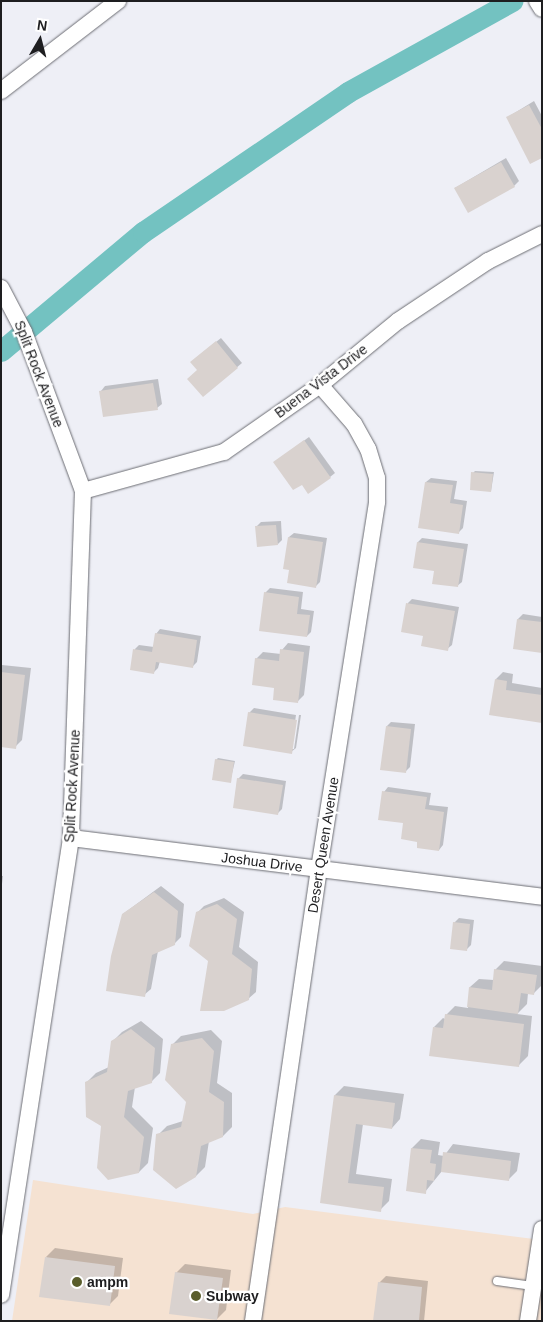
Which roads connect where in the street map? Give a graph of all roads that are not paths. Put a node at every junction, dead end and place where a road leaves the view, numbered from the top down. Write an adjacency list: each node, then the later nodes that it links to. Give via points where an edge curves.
1 (118, 1): 4 (street)
2 (537, 1): 3 (street)
3 (542, 9)
4 (1, 91)
5 (542, 234): 7 (street, Buena Vista Drive, via 488,261 398,321)
6 (1, 288): 8 (street, Split Rock Avenue, via 24,332)
7 (320, 385): 8 (street, Buena Vista Drive, via 224,452); 10 (street, Desert Queen Avenue, via 354,424 368,449 377,478 377,502)
8 (84, 491): 9 (street, Split Rock Avenue)
9 (71, 838): 10 (street, Joshua Drive); 15 (street, Split Rock Avenue)
10 (319, 869): 11 (street, Joshua Drive); 16 (street, Desert Queen Avenue)
11 (542, 897)
12 (542, 1229): 14 (street)
13 (497, 1281): 14 (lane)
14 (533, 1286): 17 (street)
15 (1, 1295)
16 (253, 1321)
17 (528, 1321)

